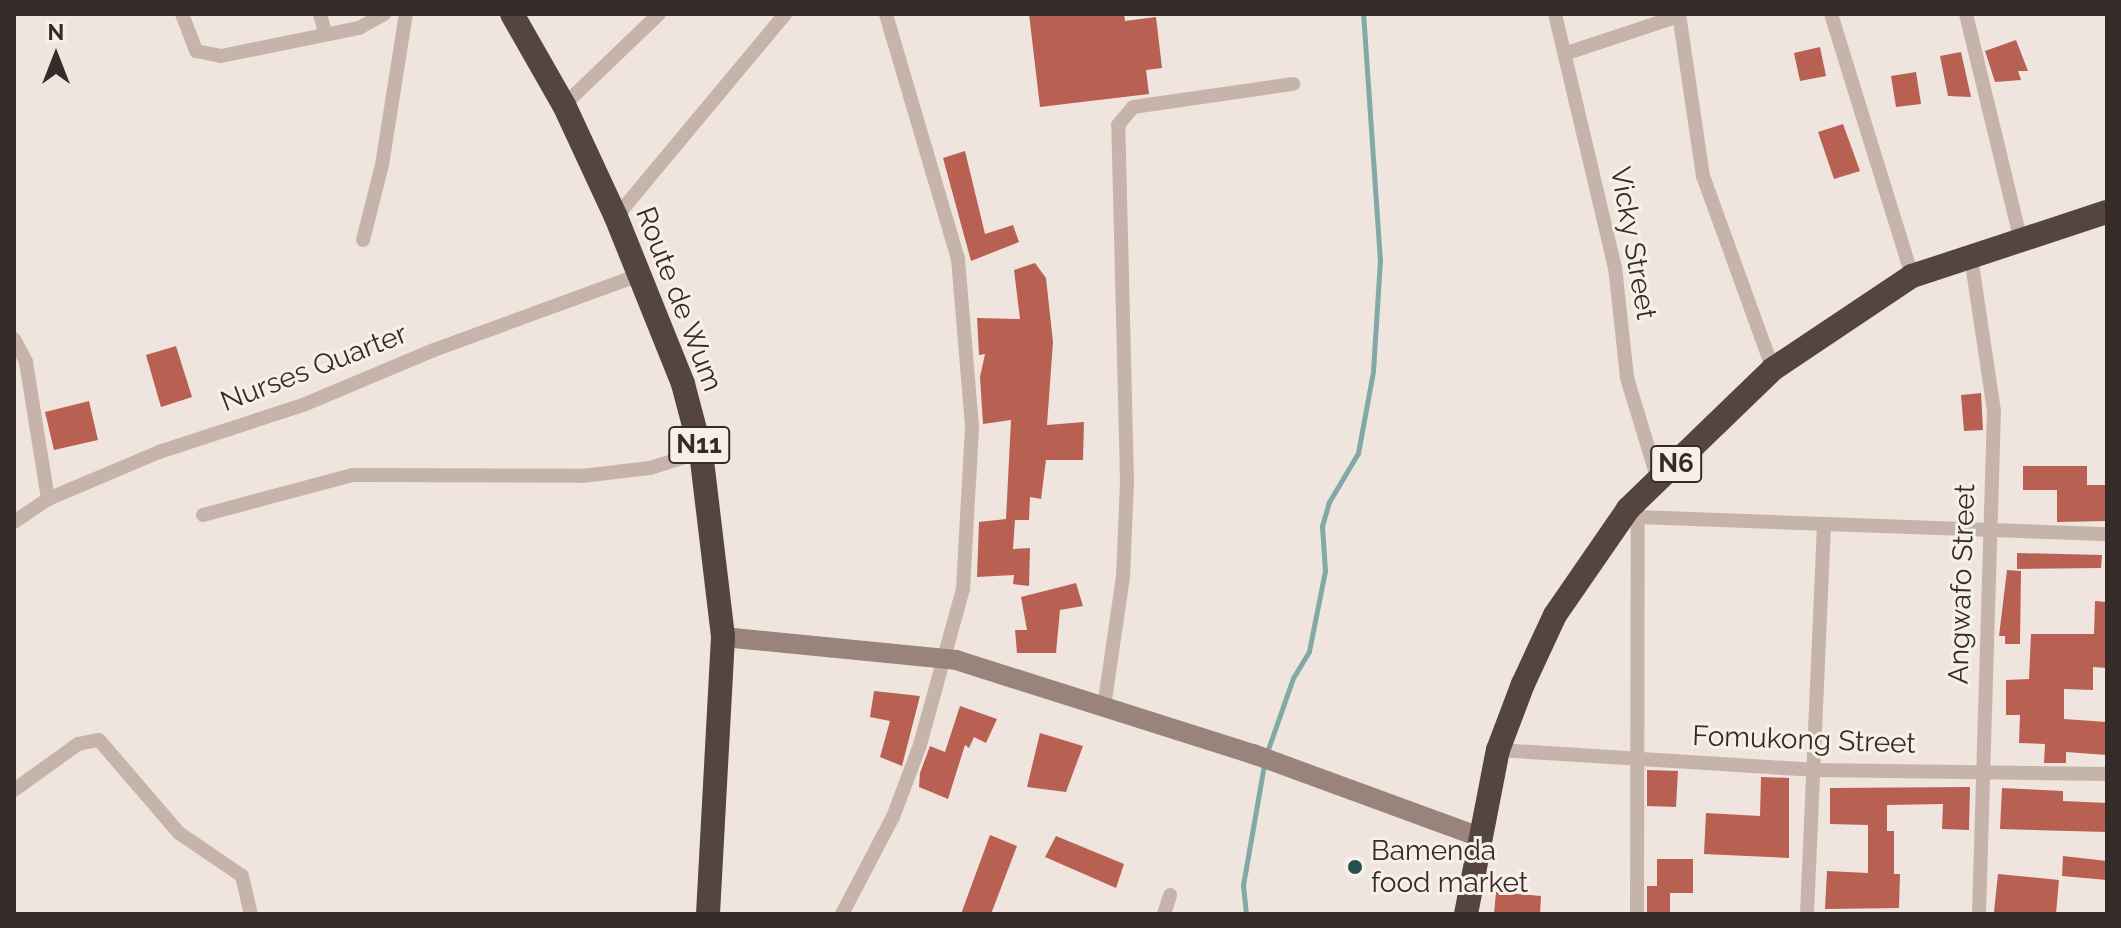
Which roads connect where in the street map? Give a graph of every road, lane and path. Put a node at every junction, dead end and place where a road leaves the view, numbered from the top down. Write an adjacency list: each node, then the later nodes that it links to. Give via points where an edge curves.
1 (182, 14): 13 (street, via 196,51 206,56)
2 (320, 14): 13 (street)
3 (384, 14): 13 (street, via 359,28)
4 (406, 14): 19 (street, via 382,165)
5 (512, 14): 16 (highway, Route de Wum / N11)
6 (659, 14): 16 (street)
7 (785, 14): 18 (street)
8 (886, 14): 36 (street, via 958,259 967,335 972,426 963,589)
9 (1555, 14): 14 (street, Vicky Street)
10 (1831, 14): 23 (street)
11 (1966, 14): 20 (street)
12 (1679, 15): 14 (street); 25 (street, via 1703,176)
13 (325, 33)
14 (1567, 53): 27 (street, Vicky Street, via 1615,267 1627,378)
15 (1293, 84): 37 (street, via 1133,107 1118,125 1127,481 1123,577)
16 (564, 105): 18 (highway, Route de Wum / N11)
17 (2107, 212): 20 (highway, N6)
18 (616, 217): 22 (highway, Route de Wum / N11)
19 (363, 240)
20 (2021, 241): 21 (highway, N6)
21 (1971, 257): 23 (highway, N6); 33 (street, Angwafo Street, via 1993,384)
22 (639, 275): 26 (highway, Route de Wum / N11, via 683,384); 28 (street, Nurses Quarter)
23 (1912, 276): 25 (highway, N6)
24 (14, 339): 28 (street, via 26,362)
25 (1773, 369): 27 (highway, N6)
26 (701, 452): 30 (street, via 650,468 582,476 352,475); 35 (highway, Route de Wum / N11)
27 (1658, 480): 29 (highway, N6)
28 (48, 499): 31 (street, Nurses Quarter)
29 (1633, 513): 32 (street); 38 (highway, N6, via 1555,615); 39 (street)
30 (203, 515)
31 (14, 522)
32 (1824, 525): 33 (street); 40 (street)
33 (1989, 531): 34 (street); 41 (street, Angwafo Street)
34 (2107, 534)
35 (723, 637): 36 (main road); 47 (highway, Route de Wum / N11)
36 (943, 659): 37 (main road); 48 (street, via 893,817)
37 (1104, 707): 44 (main road, via 1253,754)
38 (1498, 750): 39 (street, Fomukong Street); 44 (highway, N6)
39 (1638, 758): 40 (street, Fomukong Street); 51 (street)
40 (1813, 770): 41 (street, Fomukong Street); 52 (street)
41 (1982, 770): 42 (street, Fomukong Street); 53 (street, Angwafo Street)
42 (2107, 774)
43 (14, 790): 46 (street, via 78,744 99,740 179,833 242,876)
44 (1477, 836): 50 (highway, N6)
45 (1170, 895): 49 (street)
46 (251, 914)
47 (710, 914)
48 (842, 914)
49 (1164, 914)
50 (1466, 914)
51 (1637, 914)
52 (1807, 914)
53 (1979, 914)

